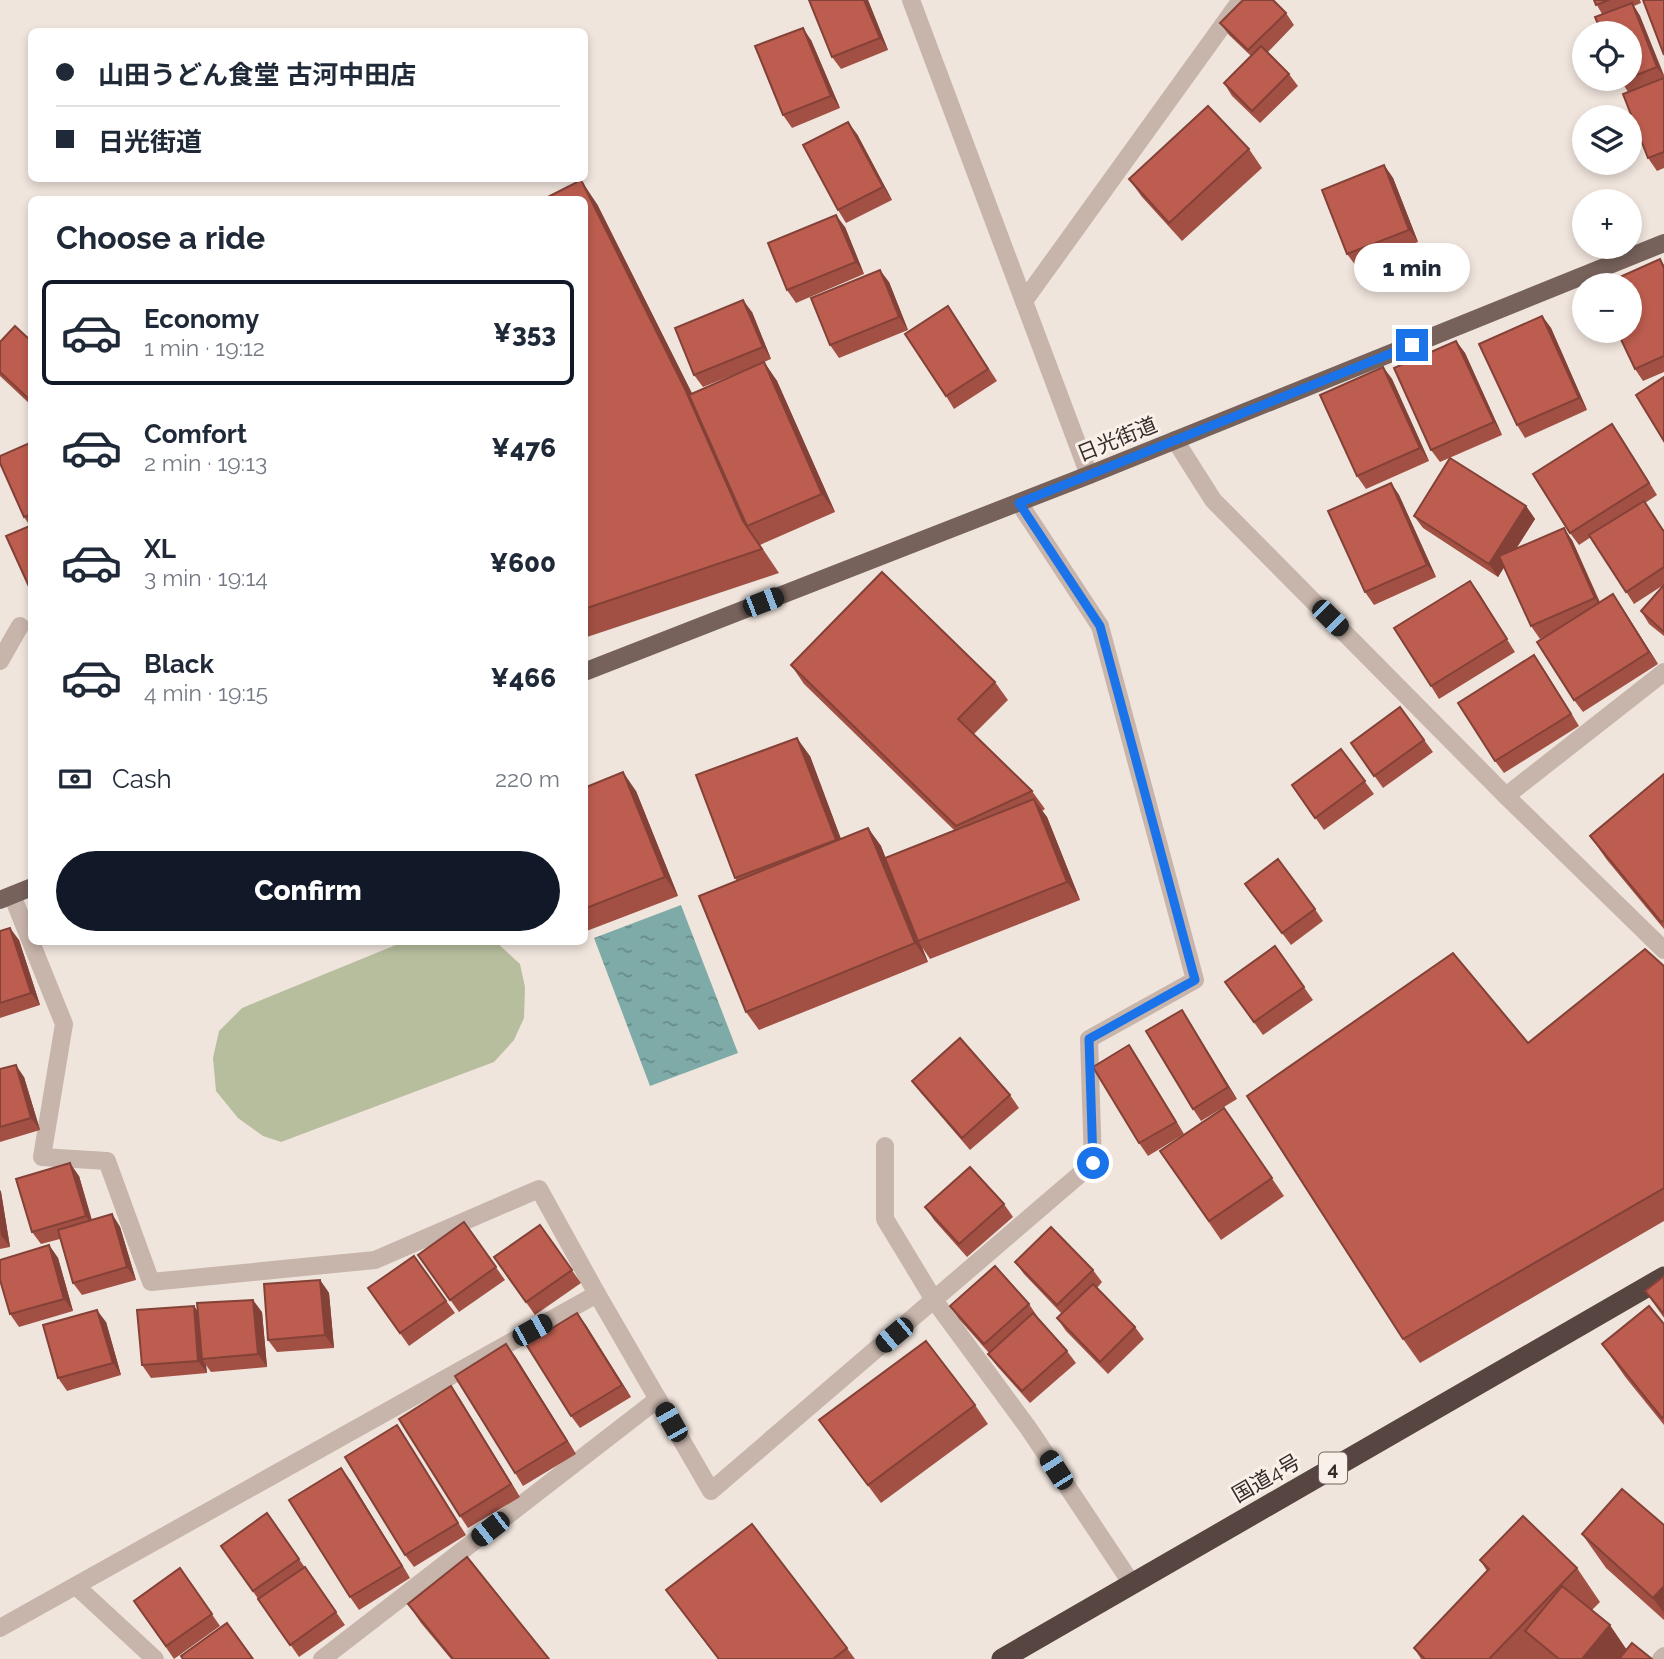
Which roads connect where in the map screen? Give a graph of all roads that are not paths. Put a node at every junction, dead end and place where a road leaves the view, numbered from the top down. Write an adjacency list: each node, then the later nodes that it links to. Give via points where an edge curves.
1 (911, 0): 4 (street)
2 (1241, 0): 4 (street)
3 (1664, 243): 5 (main road, 日光街道)
4 (1024, 301): 6 (street)
5 (1175, 440): 6 (main road, 日光街道); 12 (street, via 1213,500)
6 (1090, 475): 7 (main road, 日光街道)
7 (1019, 503): 10 (main road, 日光街道); 19 (street, via 1100,626 1195,980 1089,1039 1093,1163)
8 (20, 626): 9 (street)
9 (0, 661)
10 (588, 670)
11 (1664, 672): 12 (street)
12 (1506, 796): 15 (street)
13 (28, 889): 14 (main road)
14 (6, 897): 18 (street, via 64,1024 42,1157 107,1161 151,1282 375,1260 539,1189)
15 (1664, 950)
16 (885, 1146): 19 (street, via 885,1219)
17 (1664, 1277): 21 (highway, 国道4号 / 4)
18 (597, 1294): 20 (street); 22 (street)
19 (934, 1300): 20 (street, via 711,1491); 21 (street, via 1029,1429)
20 (658, 1399): 25 (street)
21 (1132, 1584): 26 (highway, 国道4号 / 4)
22 (76, 1586): 23 (street); 24 (street)
23 (0, 1628)
24 (155, 1659)
25 (323, 1659)
26 (1002, 1659)

